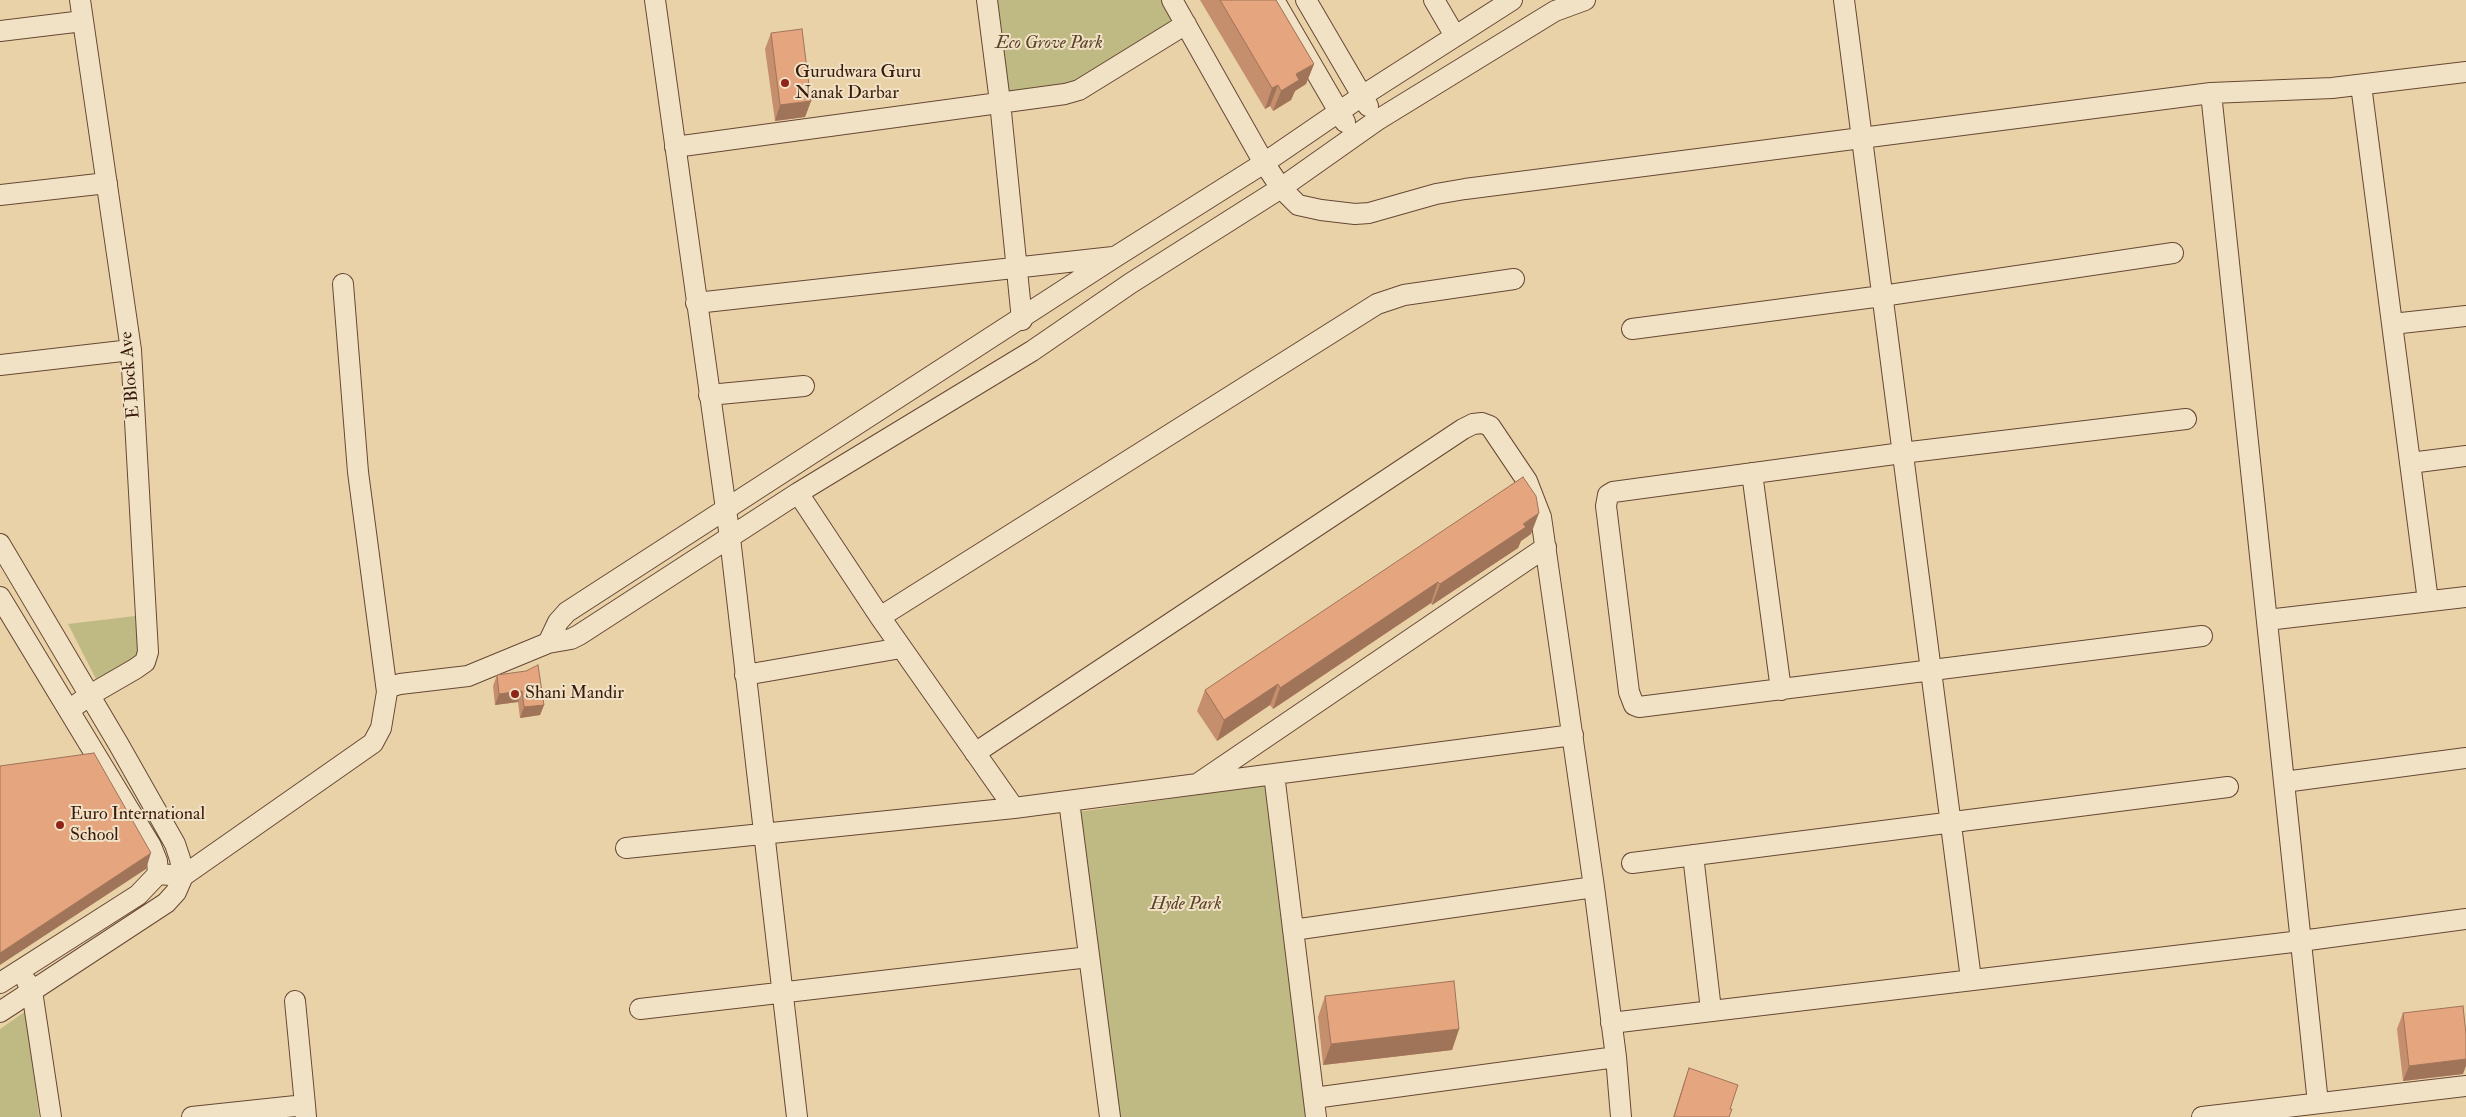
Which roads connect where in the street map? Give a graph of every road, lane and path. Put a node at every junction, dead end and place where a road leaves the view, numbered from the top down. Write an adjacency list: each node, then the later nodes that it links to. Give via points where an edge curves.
1 (80, 0): 11 (street, E Block Ave)
2 (655, 0): 24 (street)
3 (987, 0): 19 (street)
4 (1172, 0): 12 (street)
5 (1274, 0): 20 (street)
6 (1306, 0): 18 (street)
7 (1434, 0): 14 (street)
8 (1585, 0): 21 (street, via 1555,11)
9 (1844, 0): 23 (street)
10 (1501, 3): 14 (street)
11 (83, 21): 13 (street); 26 (street, E Block Ave)
12 (1186, 24): 19 (street, via 1079,90); 25 (street)
13 (0, 31)
14 (1455, 36): 18 (street)
15 (2466, 72): 16 (street)
16 (2361, 85): 17 (street); 38 (street)
17 (2211, 93): 23 (street); 58 (street)
18 (1362, 96): 20 (street); 21 (street)
19 (1000, 102): 24 (street); 31 (street)
20 (1339, 112): 22 (street); 25 (street)
21 (1376, 121): 22 (street)
22 (1355, 136): 27 (street)
23 (1862, 138): 27 (street, via 1465,189 1369,214 1298,205); 34 (street)
24 (675, 147): 35 (street)
25 (1264, 163): 27 (street); 30 (street)
26 (107, 183): 28 (street); 40 (street, E Block Ave)
27 (1280, 188): 49 (street, via 1130,283 1032,351)
28 (0, 195)
29 (2173, 253): 34 (street)
30 (1115, 257): 31 (street); 37 (street)
31 (1016, 267): 35 (street); 37 (street)
32 (1514, 278): 57 (street, via 1392,298 1377,304)
33 (343, 284): 65 (street, via 358,472)
34 (1882, 296): 39 (street); 45 (street)
35 (696, 303): 43 (street)
36 (2466, 316): 38 (street)
37 (1022, 320): 50 (street)
38 (2392, 324): 47 (street)
39 (1632, 329)
40 (131, 350): 41 (street); 66 (street, E Block Ave, via 148,652 145,662)
41 (0, 365)
42 (804, 386): 43 (street)
43 (709, 395): 50 (street)
44 (2186, 419): 45 (street)
45 (1902, 453): 48 (street); 62 (street)
46 (2466, 456): 47 (street)
47 (2410, 463): 56 (street)
48 (1752, 473): 64 (street); 64 (street, via 1608,494 1606,506 1629,692 1634,705 1647,708)
49 (798, 493): 51 (street); 57 (street)
50 (726, 509): 51 (street); 60 (street, via 567,612)
51 (730, 538): 60 (street, via 579,635); 63 (street)
52 (0, 544): 66 (street)
53 (1546, 547): 68 (street); 69 (street, via 1541,517 1527,481 1490,426 1473,424); 73 (street)
54 (0, 596): 67 (street)
55 (2466, 597): 56 (street)
56 (2428, 601): 58 (street)
57 (880, 617): 61 (street)
58 (2267, 620): 72 (street)
59 (2202, 636): 62 (street)
60 (548, 643): 65 (street, via 468,676 395,685)
61 (901, 648): 63 (street); 69 (street)
62 (1932, 670): 64 (street); 77 (street)
63 (745, 675): 78 (street)
64 (1782, 690)
65 (387, 692): 83 (street, via 382,728 373,743)
66 (90, 695): 67 (street, E Block Ave); 83 (street, via 175,844)
67 (69, 710): 82 (street, via 88,758 151,846)
68 (1573, 736): 71 (street); 84 (street)
69 (975, 753): 76 (street)
70 (2466, 758): 72 (street)
71 (1274, 774): 73 (street); 86 (street)
72 (2284, 782): 87 (street)
73 (1196, 784): 75 (street)
74 (2228, 788): 77 (street)
75 (1070, 801): 76 (street); 88 (street)
76 (1014, 808): 78 (street)
77 (1951, 823): 80 (street); 90 (street)
78 (763, 832): 79 (street); 93 (street)
79 (626, 848)
80 (1694, 855): 81 (street); 96 (street)
81 (1632, 863)
82 (158, 874): 83 (street); 89 (street, via 138,895)
83 (183, 876): 92 (street, via 176,892 166,903)
84 (1594, 887): 86 (street); 98 (street)
85 (2466, 919): 87 (street)
86 (1293, 930): 102 (street)
87 (2301, 941): 90 (street); 101 (street)
88 (1089, 957): 93 (street); 107 (street)
89 (20, 970): 91 (street); 92 (street)
90 (1971, 978): 96 (street)
91 (0, 983)
92 (32, 991): 97 (street); 104 (street)
93 (781, 991): 95 (street); 106 (street)
94 (295, 1001): 103 (street)
95 (640, 1009)
96 (1711, 1010): 98 (street)
97 (0, 1012)
98 (1611, 1023): 99 (street)
99 (1616, 1057): 102 (street); 108 (street)
100 (2466, 1086): 101 (street)
101 (2318, 1103): 109 (street)
102 (1315, 1107)
103 (306, 1111): 105 (street)
104 (51, 1117)
105 (192, 1117)
106 (797, 1117)
107 (1110, 1117)
108 (1621, 1117)
109 (2202, 1117)

